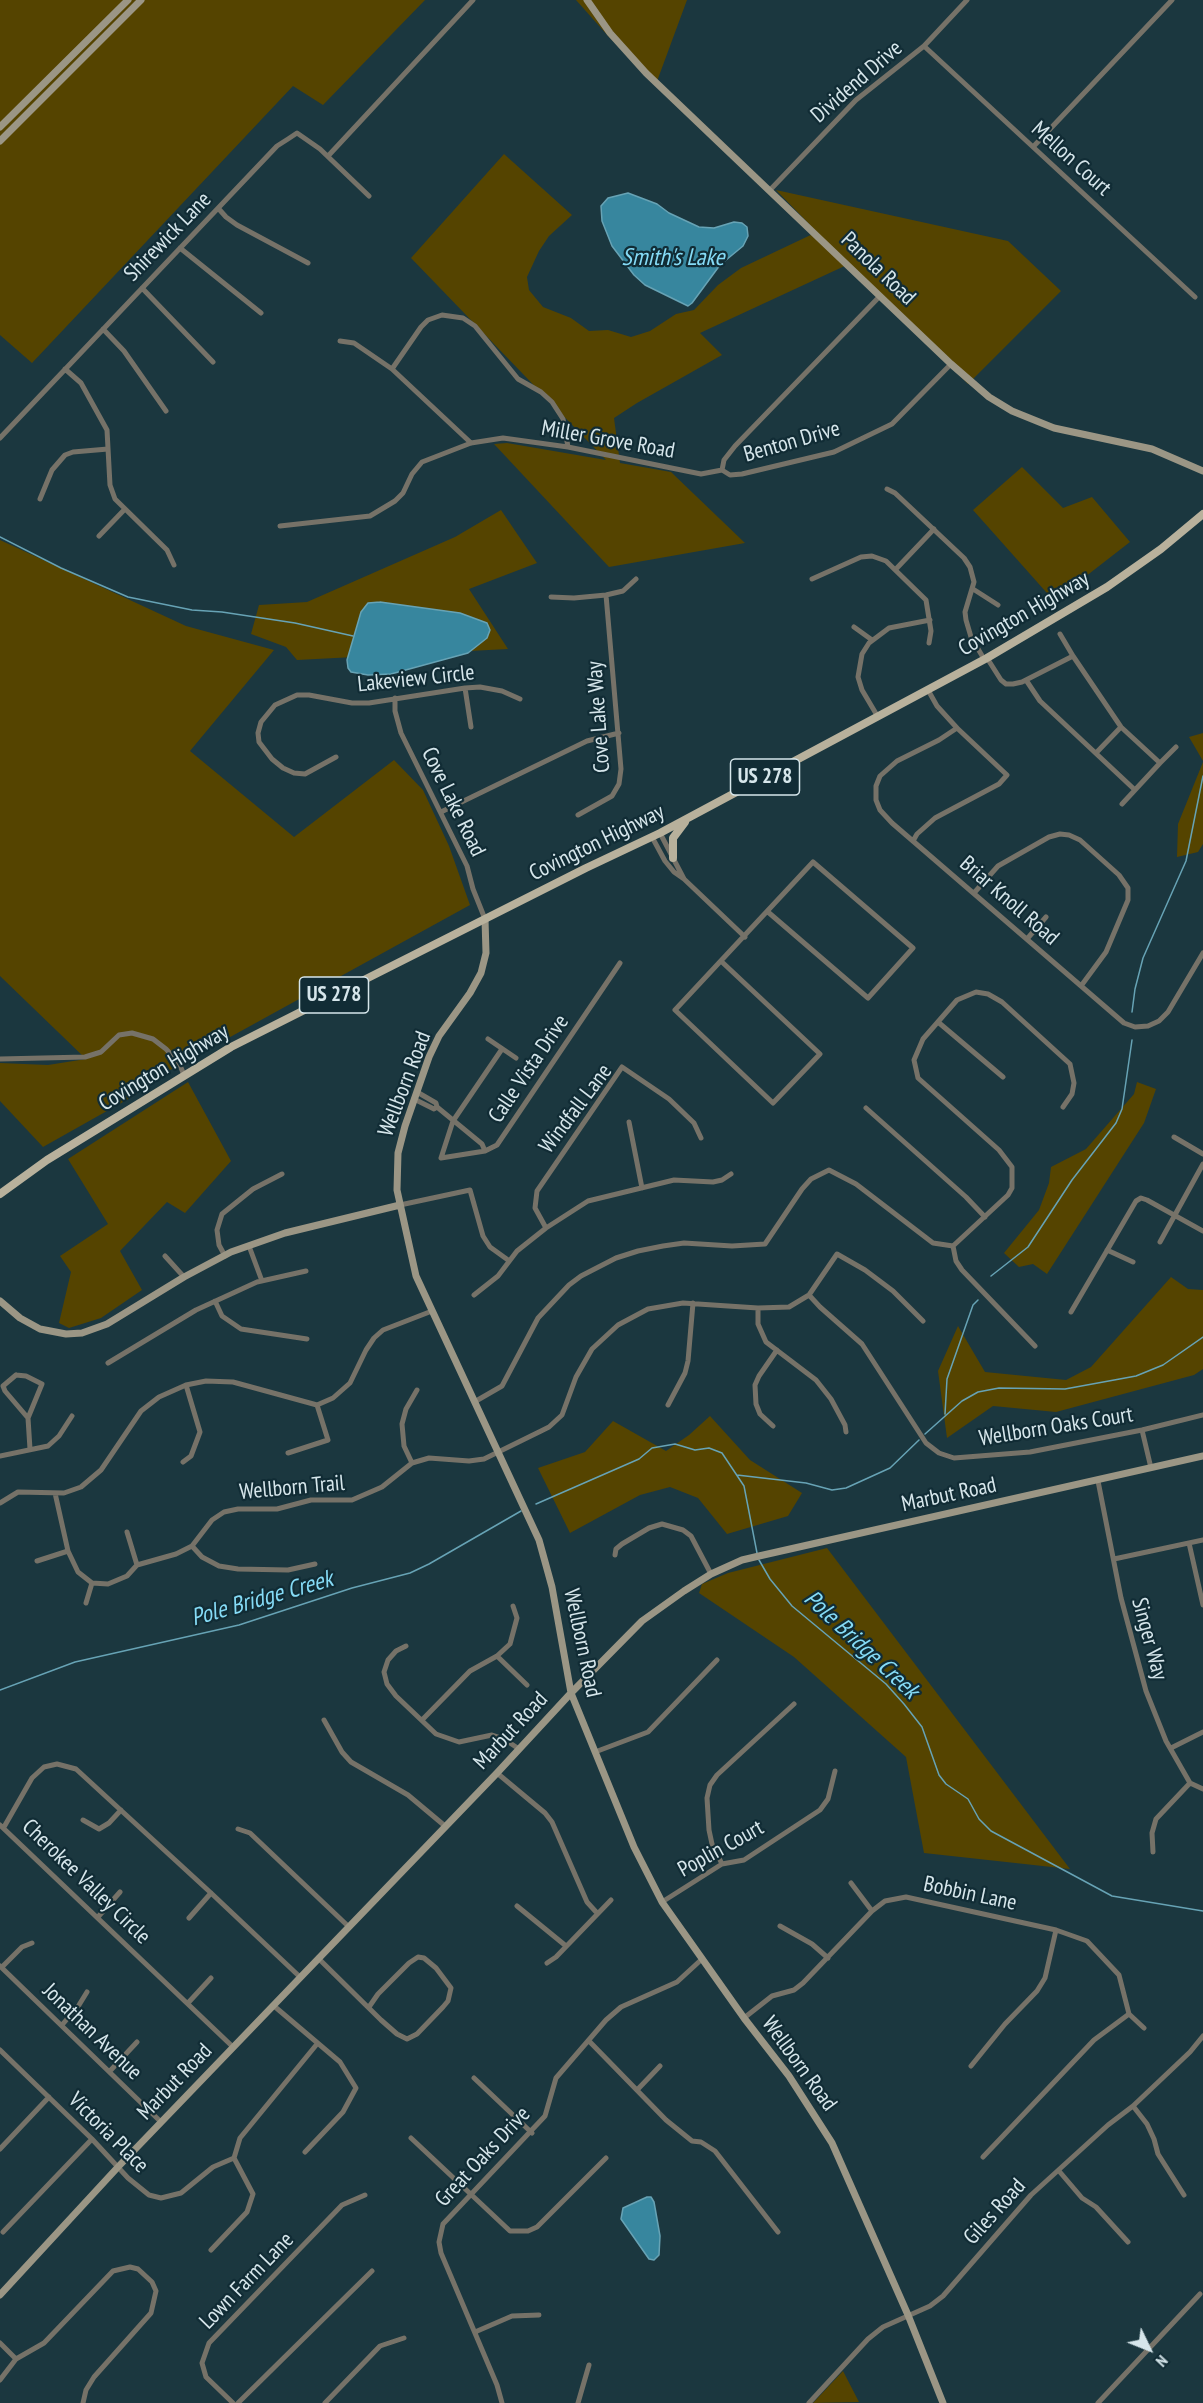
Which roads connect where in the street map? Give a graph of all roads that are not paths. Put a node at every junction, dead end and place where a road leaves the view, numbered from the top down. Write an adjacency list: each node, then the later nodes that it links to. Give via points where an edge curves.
1 (128, 0): 8 (street)
2 (141, 0): 9 (street)
3 (473, 0): 11 (street)
4 (586, 0): 12 (street, Panola Road, via 646,73)
5 (967, 0): 7 (street, Dividend Drive)
6 (1172, 0): 10 (street)
7 (924, 46): 10 (street, Mellon Court); 12 (street, Dividend Drive, via 856,100)
8 (0, 127)
9 (0, 141)
10 (1033, 147): 19 (street, Mellon Court)
11 (329, 155): 13 (street, Shirewick Lane); 14 (street, Shirewick Lane, via 297,133 277,146)
12 (770, 190): 18 (street, Panola Road)
13 (369, 196)
14 (218, 208): 15 (street, Shirewick Lane); 16 (street, via 237,225)
15 (180, 248): 17 (street, Shirewick Lane); 20 (street)
16 (308, 263)
17 (142, 288): 21 (street, Shirewick Lane); 23 (street)
18 (880, 296): 24 (street, Panola Road); 32 (street, via 735,446 724,460)
19 (1196, 297)
20 (261, 313)
21 (103, 329): 25 (street, Shirewick Lane); 27 (street, via 124,351)
22 (340, 341): 26 (street, via 354,343)
23 (213, 362)
24 (951, 364): 32 (street, Benton Drive, via 892,424 834,452 742,474 730,475); 33 (street, Panola Road, via 1012,411 1054,428 1152,449)
25 (65, 369): 28 (street, Shirewick Lane); 31 (street, via 81,383 92,401 107,430)
26 (392, 369): 29 (street); 30 (street, via 429,320 442,315 463,318 475,326 518,379 552,402 563,419)
27 (166, 411)
28 (0, 438)
29 (471, 443): 30 (street, Miller Grove Road, via 503,438); 38 (street, Miller Grove Road, via 422,462 403,493 377,513 356,519)
30 (568, 447): 32 (street, Miller Grove Road, via 701,474)
31 (108, 448): 35 (street, via 65,455 52,470); 36 (street, via 110,484 115,499)
32 (722, 470)
33 (1203, 471)
34 (887, 489): 39 (street)
35 (40, 500)
36 (125, 510): 40 (street); 41 (street, via 167,550)
37 (1203, 514): 55 (main road, Covington Highway / US 278, via 1107,587)
38 (280, 526)
39 (934, 529): 42 (street); 45 (street, via 964,558 973,574)
40 (99, 536)
41 (174, 565)
42 (896, 569): 44 (street, via 872,556 861,557); 49 (street, via 926,600)
43 (636, 579): 46 (street, via 623,591)
44 (812, 579)
45 (973, 589): 48 (street); 55 (street, via 966,620)
46 (606, 595): 47 (street); 65 (street, Cove Lake Way)
47 (550, 597)
48 (998, 605)
49 (930, 620): 52 (street, via 889,628); 53 (street)
50 (854, 627): 52 (street)
51 (1060, 634): 54 (street)
52 (872, 640): 61 (street, via 862,654 858,677)
53 (929, 643)
54 (1073, 656): 56 (street); 63 (street)
55 (985, 658): 56 (street, via 1006,684); 58 (main road, Covington Highway / US 278)
56 (1026, 680): 67 (street, via 1040,701)
57 (465, 687): 59 (street, Lakeview Circle); 60 (street, Lakeview Circle, via 492,688); 62 (street)
58 (928, 690): 61 (main road, Covington Highway / US 278); 64 (street)
59 (394, 698): 68 (street, Lakeview Circle, via 352,703 297,695 275,705 261,722 259,742 283,768 306,774); 72 (street, Cove Lake Road, via 401,733)
60 (520, 699)
61 (878, 717): 74 (main road, Covington Highway / US 278)
62 (471, 727)
63 (1121, 727): 67 (street); 69 (street)
64 (957, 728): 76 (street, Briar Knoll Road, via 897,761 880,776 876,786 880,810); 76 (street, via 1007,775 999,784 935,818)
65 (619, 733): 72 (street, via 587,741); 73 (street, Cove Lake Way, via 619,784 612,796)
66 (1176, 747): 69 (street)
67 (1096, 753): 70 (street)
68 (336, 757)
69 (1160, 763): 70 (street)
70 (1135, 790): 71 (street)
71 (1122, 804)
72 (441, 812): 82 (street, Cove Lake Road, via 467,866)
73 (578, 815)
74 (688, 819): 75 (main road, Covington Highway / US 278); 77 (main road, via 673,838)
75 (656, 835): 77 (street); 78 (street, via 665,861); 82 (main road, Covington Highway / US 278)
76 (913, 841): 79 (street, Briar Knoll Road)
77 (674, 858): 78 (street)
78 (684, 879): 83 (street)
79 (974, 893): 84 (street, Briar Knoll Road); 88 (street, via 998,866 1049,837 1060,834 1080,840 1128,888 1128,900 1106,952)
80 (768, 912): 80 (street, via 813,862 913,948 868,998); 83 (street)
81 (1046, 917): 84 (street)
82 (485, 919): 94 (main road, Covington Highway / US 278, via 231,1047); 96 (street, Wellborn Road, via 486,953 481,973 439,1036)
83 (745, 937): 86 (street)
84 (1027, 939): 88 (street, Briar Knoll Road)
85 (1203, 953): 88 (street, Briar Knoll Road, via 1168,1012 1148,1026 1124,1023)
86 (722, 962): 86 (street, via 675,1010 773,1103 820,1054)
87 (620, 963): 103 (street, Calle Vista Drive, via 497,1145)
88 (1081, 986)
89 (938, 1022): 95 (street); 97 (street, via 957,1000 976,992 1002,1002 1070,1064 1074,1083); 112 (street, via 915,1054 918,1078 999,1150 1012,1167 1012,1188)
90 (488, 1039): 91 (street)
91 (502, 1048): 92 (street); 99 (street)
92 (516, 1058)
93 (0, 1059): 94 (street, via 86,1057 101,1052 119,1035 132,1033 153,1039 166,1049)
94 (184, 1075): 109 (main road, Covington Highway / US 278, via 47,1160)
95 (1003, 1077)
96 (415, 1095): 99 (street); 110 (street, Wellborn Road, via 398,1153)
97 (1063, 1107)
98 (866, 1108): 112 (street)
99 (453, 1121): 103 (street, via 482,1144); 103 (street, Calle Vista Drive, via 441,1158)
100 (629, 1122): 108 (street)
101 (1174, 1137): 104 (street)
102 (701, 1138): 113 (street, Windfall Lane, via 694,1123 669,1099 622,1067 537,1191 536,1208)
103 (484, 1151)
104 (1203, 1154)
105 (1203, 1164): 111 (street)
106 (282, 1174): 120 (street, via 260,1185 222,1214 217,1230)
107 (731, 1174): 108 (street, via 712,1182 674,1180)
108 (642, 1188): 113 (street, via 588,1201)
109 (0, 1194)
110 (400, 1205): 116 (street, via 285,1233); 121 (street, via 470,1190 483,1236 490,1247); 132 (street, Wellborn Road, via 416,1276)
111 (1175, 1214): 114 (street); 115 (street); 118 (street, via 1141,1198 1130,1208)
112 (985, 1217): 117 (street)
113 (546, 1228): 121 (street)
114 (1203, 1231)
115 (1160, 1242)
116 (249, 1246): 120 (street); 125 (street)
117 (953, 1246): 136 (street, via 962,1270); 141 (street, via 933,1243 856,1184 829,1170 802,1189 765,1244 663,1246 616,1258 581,1276 538,1318 502,1386)
118 (1107, 1250): 122 (street); 133 (street)
119 (165, 1256): 124 (street)
120 (225, 1256): 124 (street)
121 (508, 1260): 126 (street, via 498,1276)
122 (1133, 1262)
123 (306, 1271): 125 (street)
124 (184, 1277): 128 (street, via 107,1324 82,1333 40,1329)
125 (262, 1281): 129 (street)
126 (474, 1295)
127 (809, 1295): 131 (street, via 789,1307); 134 (street, via 837,1254 893,1291); 148 (street, Wellborn Oaks Court, via 862,1344 913,1425 939,1453 967,1458 1030,1452)
128 (0, 1301)
129 (215, 1301): 135 (street, via 222,1316 241,1329); 138 (street)
130 (693, 1303): 131 (street); 143 (street, via 688,1361); 151 (street, via 648,1309 606,1334 583,1362 562,1415 549,1427)
131 (758, 1308): 137 (street, via 760,1333)
132 (432, 1311): 141 (street, Wellborn Road); 142 (street, via 383,1330 374,1338 343,1391)
133 (1071, 1312)
134 (923, 1321)
135 (307, 1339)
136 (1035, 1346)
137 (777, 1350): 147 (street, via 755,1385 760,1414); 149 (street, via 816,1380 831,1399)
138 (108, 1363)
139 (186, 1385): 142 (street, via 233,1382); 155 (street, via 200,1432 191,1456); 159 (street, via 159,1397 141,1411 106,1463 81,1486)
140 (417, 1390): 156 (street, via 402,1424 404,1446)
141 (476, 1401): 151 (street, Wellborn Road)
142 (317, 1405): 152 (street, via 328,1440)
143 (668, 1405)
144 (1203, 1415): 148 (street, Wellborn Oaks Court)
145 (72, 1416): 150 (street, via 52,1444)
146 (28, 1418): 146 (street, via 3,1386 16,1375 42,1384); 150 (street)
147 (773, 1426)
148 (1142, 1430): 157 (street)
149 (846, 1432)
150 (30, 1449): 153 (street)
151 (499, 1452): 156 (street, via 469,1461 429,1458); 179 (street, Wellborn Road, via 539,1540 552,1587)
152 (288, 1453)
153 (0, 1456)
154 (1203, 1456): 157 (street, Marbut Road)
155 (183, 1462)
156 (412, 1462): 164 (street, Wellborn Trail, via 382,1487 352,1500 311,1500 277,1509 224,1512 212,1520)
157 (1151, 1468): 158 (street, Marbut Road)
158 (1098, 1481): 167 (street, Singer Way); 171 (street, Marbut Road, via 780,1550 742,1560)
159 (55, 1493): 160 (street, via 18,1492); 165 (street)
160 (0, 1503)
161 (127, 1532): 170 (street)
162 (1203, 1540): 163 (street)
163 (1189, 1543): 167 (street); 174 (street)
164 (192, 1546): 169 (street, via 219,1566 238,1569 288,1570); 170 (street)
165 (68, 1551): 168 (street); 172 (street, via 78,1572)
166 (615, 1555): 171 (street, via 622,1544 662,1524 690,1536)
167 (1114, 1559): 187 (street, Singer Way, via 1146,1691)
168 (37, 1561)
169 (315, 1564)
170 (137, 1565): 172 (street, via 120,1580)
171 (711, 1574): 180 (street, Marbut Road, via 642,1621)
172 (92, 1583): 173 (street)
173 (86, 1603)
174 (1203, 1605)
175 (513, 1606): 177 (street, via 517,1618 515,1632 510,1644)
176 (406, 1646): 184 (street, via 393,1655 384,1671 387,1684)
177 (497, 1656): 181 (street); 184 (street, via 470,1671)
178 (717, 1660): 189 (street, via 648,1732)
179 (566, 1676): 180 (street); 182 (street, Wellborn Road)
180 (582, 1682): 182 (street, Marbut Road)
181 (527, 1685)
182 (571, 1693): 188 (street, Marbut Road); 189 (street, Wellborn Road)
183 (794, 1704): 200 (street, via 710,1785 709,1830)
184 (423, 1719): 188 (street, via 436,1734 447,1739 459,1742 492,1735)
185 (324, 1720): 197 (street, via 351,1762 408,1795)
186 (1203, 1732): 187 (street)
187 (1171, 1748): 192 (street, Singer Way)
188 (519, 1749): 191 (street, Marbut Road)
189 (595, 1752): 205 (street, Wellborn Road, via 634,1847)
190 (836, 1771): 200 (street, Poplin Court, via 828,1799 820,1810 744,1860)
191 (497, 1773): 197 (street, Marbut Road); 208 (street, via 552,1822 587,1902)
192 (1190, 1784): 193 (street); 199 (street, via 1156,1819)
193 (1203, 1789)
194 (121, 1810): 195 (street, via 99,1829); 196 (street, Cherokee Valley Circle, via 76,1769 57,1764 45,1767 32,1778); 203 (street, Cherokee Valley Circle)
195 (83, 1820)
196 (2, 1826): 209 (street, Cherokee Valley Circle)
197 (445, 1826): 212 (street, Marbut Road)
198 (238, 1829): 212 (street, via 250,1833)
199 (1153, 1852)
200 (722, 1864): 205 (street, Poplin Court)
201 (851, 1883): 207 (street)
202 (120, 1892): 209 (street)
203 (211, 1893): 210 (street); 221 (street, Cherokee Valley Circle)
204 (611, 1900): 208 (street)
205 (662, 1902): 218 (street, Wellborn Road)
206 (517, 1906): 215 (street)
207 (872, 1911): 213 (street, Bobbin Lane, via 885,1901 906,1897); 217 (street, Bobbin Lane)
208 (597, 1913): 215 (street)
209 (98, 1917): 224 (street, Cherokee Valley Circle)
210 (189, 1917)
211 (780, 1926): 217 (street)
212 (349, 1927): 216 (street, Marbut Road)
213 (1056, 1930): 227 (street, Bobbin Lane, via 1087,1941 1103,1956 1119,1975); 240 (street, via 1045,1978)
214 (32, 1943): 220 (street)
215 (566, 1946): 219 (street)
216 (318, 1958): 221 (street, Marbut Road); 226 (street)
217 (828, 1958): 228 (street, Bobbin Lane, via 794,1990 772,1996)
218 (702, 1959): 228 (street, Wellborn Road); 232 (street, Great Oaks Drive, via 676,1982 621,2007)
219 (547, 1963)
220 (1, 1967): 229 (street, Jonathan Avenue)
221 (300, 1977): 225 (street, Marbut Road)
222 (211, 1978): 224 (street)
223 (87, 1992): 229 (street)
224 (188, 2003): 235 (street, Cherokee Valley Circle)
225 (274, 2006): 234 (street); 235 (street, Marbut Road)
226 (369, 2007): 226 (street, via 407,2039 443,2007 451,1988 436,1968 418,1957)
227 (1130, 2014): 230 (street, Bobbin Lane); 252 (street, via 1094,2040)
228 (744, 2018): 268 (street, Wellborn Road, via 789,2076 832,2143)
229 (62, 2025): 241 (street, Jonathan Avenue)
230 (1144, 2028)
231 (1203, 2036): 245 (street, Giles Road)
232 (589, 2041): 243 (street); 247 (street, Great Oaks Drive, via 555,2078 549,2107)
233 (137, 2042): 241 (street)
234 (317, 2044): 251 (street, via 340,2062 356,2088 343,2112); 253 (street, via 247,2128)
235 (233, 2046): 246 (street, Marbut Road)
236 (0, 2050): 237 (street, Victoria Place)
237 (5, 2055): 238 (street); 244 (street, Victoria Place)
238 (0, 2061)
239 (660, 2066): 243 (street)
240 (971, 2066)
241 (110, 2071): 246 (street, Jonathan Avenue)
242 (474, 2078): 247 (street)
243 (638, 2090): 261 (street, via 692,2141 715,2151)
244 (49, 2097): 249 (street, Victoria Place); 250 (street)
245 (1133, 2106): 256 (street, Giles Road); 258 (street, via 1147,2124 1158,2154)
246 (161, 2122): 255 (street, Marbut Road)
247 (532, 2133): 259 (street, Great Oaks Drive)
248 (411, 2138): 259 (street)
249 (92, 2139): 255 (street, Victoria Place); 260 (street)
250 (0, 2149)
251 (305, 2152)
252 (983, 2157)
253 (234, 2158): 255 (street, Victoria Place, via 213,2167 181,2193 161,2198 142,2190); 263 (street, via 253,2194 247,2212)
254 (606, 2158): 259 (street, via 537,2227 528,2231 510,2231)
255 (118, 2167): 266 (street, Marbut Road)
256 (1059, 2171): 262 (street); 268 (street, Giles Road, via 1014,2213 943,2296)
257 (365, 2195): 276 (street, Lown Farm Lane, via 342,2205 209,2343 203,2356 206,2378)
258 (1184, 2195)
259 (470, 2196): 269 (street, Great Oaks Drive, via 443,2224 439,2242)
260 (3, 2232)
261 (778, 2232)
262 (1128, 2242)
263 (211, 2250)
264 (372, 2271): 276 (street)
265 (1200, 2294): 282 (street)
266 (0, 2295)
267 (539, 2315): 269 (street, via 512,2316)
268 (908, 2315): 280 (street, Giles Road, via 868,2338); 281 (street, Wellborn Road)
269 (475, 2332): 278 (street, Great Oaks Drive)
270 (404, 2338): 277 (street, via 380,2346)
271 (0, 2343): 272 (street)
272 (16, 2359): 274 (street); 275 (street, via 44,2343 113,2271 138,2269 156,2291 151,2313 94,2377)
273 (589, 2365): 279 (street)
274 (0, 2380)
275 (83, 2403)
276 (235, 2403)
277 (325, 2403)
278 (502, 2403)
279 (578, 2403)
280 (809, 2403)
281 (943, 2403)
282 (1098, 2403)

